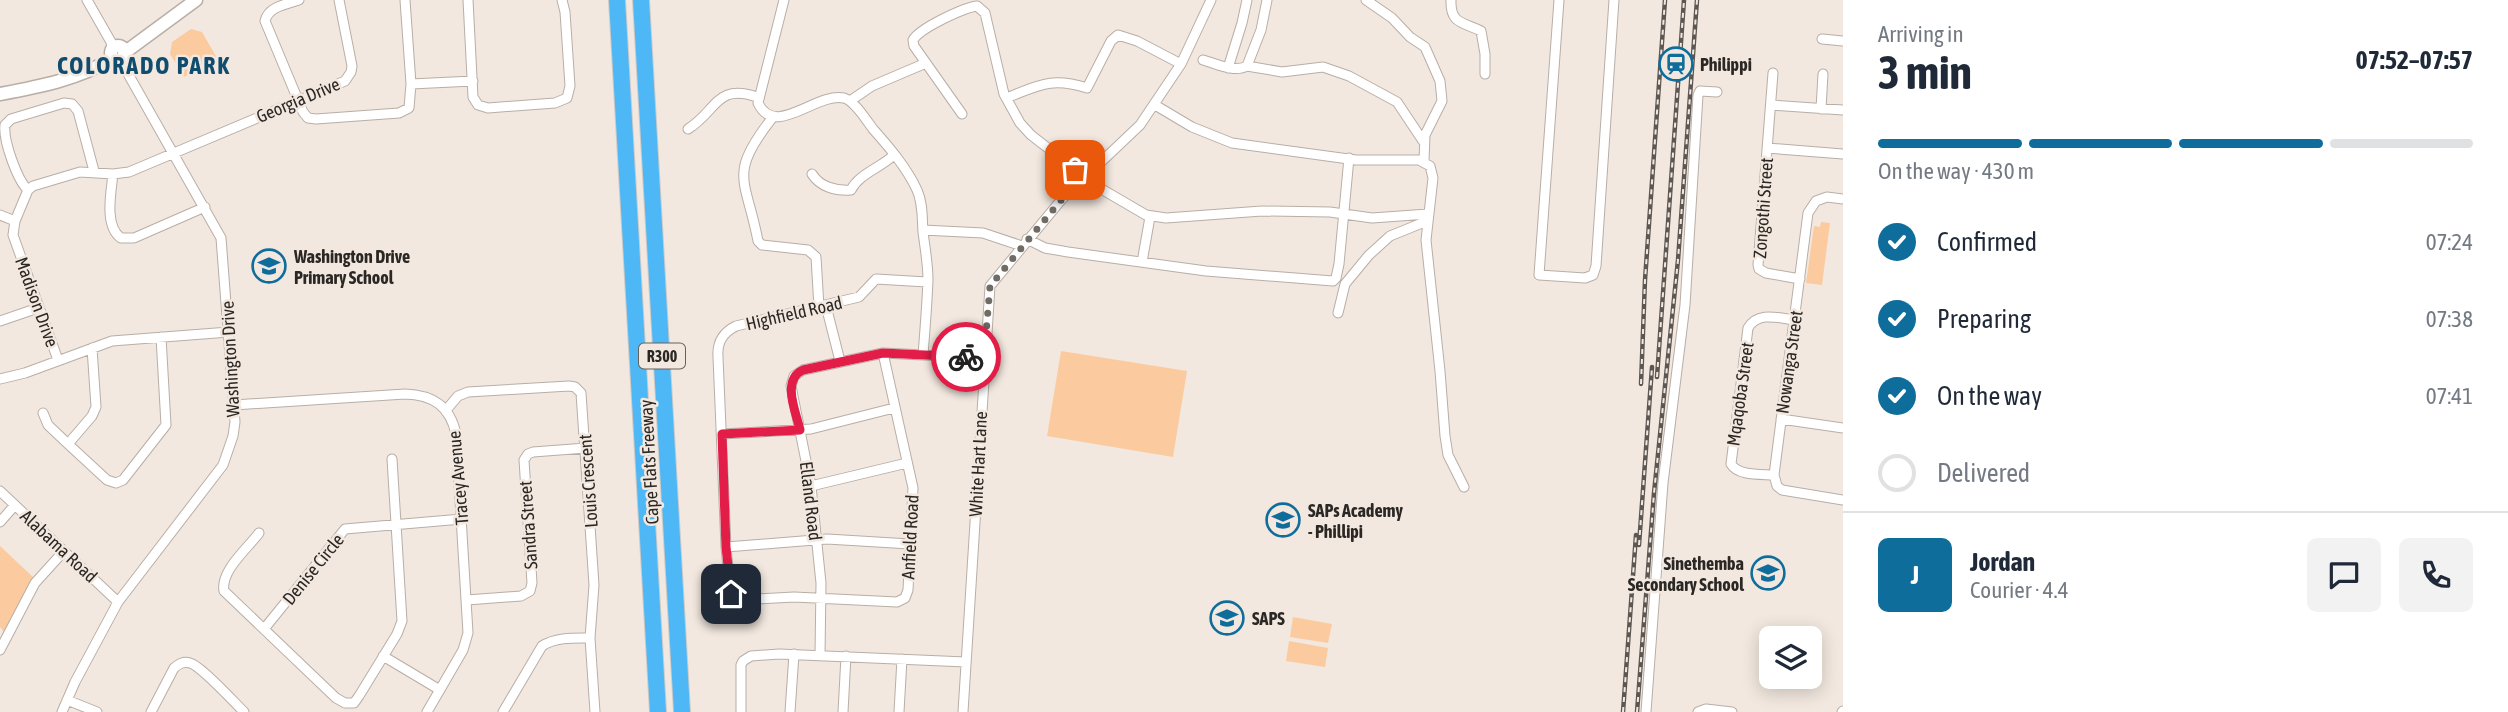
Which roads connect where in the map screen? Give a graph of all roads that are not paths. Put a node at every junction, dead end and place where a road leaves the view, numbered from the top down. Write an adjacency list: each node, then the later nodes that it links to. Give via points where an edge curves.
1 (87, 0): 20 (street, Washington Drive)
2 (299, 0): 35 (street, via 265,16)
3 (339, 0): 35 (street, Georgia Drive, via 351,72 345,81)
4 (405, 0): 30 (street)
5 (468, 0): 29 (street)
6 (562, 0): 29 (street, via 570,86 567,98 555,103 485,108 475,102)
7 (617, 0): 131 (highway, Cape Flats Freeway / R300)
8 (641, 0): 132 (highway, Cape Flats Freeway / R300)
9 (784, 0): 33 (street)
10 (1211, 0): 23 (street, White Hart Lane)
11 (1247, 0): 25 (street)
12 (1268, 0): 24 (street)
13 (1366, 0): 44 (street, via 1428,52 1440,81 1442,101)
14 (1451, 0): 27 (street, via 1454,19 1482,31)
15 (1559, 0): 16 (street, via 1539,275 1573,278 1590,277 1596,266)
16 (1614, 0)
17 (195, 1): 20 (street)
18 (1822, 39): 19 (street)
19 (1843, 41)
20 (118, 53): 32 (street, via 72,77); 46 (street, Washington Drive)
21 (1203, 60): 25 (street)
22 (926, 63): 34 (street, via 914,46 914,36 979,7 987,21); 36 (street, via 872,86); 41 (street)
23 (1181, 64): 34 (street, via 1118,35 1087,88 1056,82); 37 (street, White Hart Lane)
24 (1247, 66): 25 (street); 44 (street, via 1282,72 1321,66 1349,76 1397,102)
25 (1228, 68)
26 (1773, 73): 38 (street, Zongothi Street)
27 (1485, 74)
28 (1823, 74): 39 (street)
29 (473, 81): 30 (street)
30 (411, 84): 35 (street, via 411,104 399,113 312,119 305,116)
31 (1717, 92): 138 (street, via 1698,94 1685,305 1663,483)
32 (0, 94)
33 (757, 97): 42 (street, via 762,111); 43 (street, via 737,92 726,95)
34 (1006, 98): 54 (street, via 1024,128)
35 (297, 100): 46 (street, Georgia Drive)
36 (850, 102): 42 (street, via 826,99); 48 (street)
37 (1154, 104): 49 (street, via 1192,127 1232,143); 54 (street, White Hart Lane, via 1140,125)
38 (1770, 105): 39 (street); 45 (street, Zongothi Street)
39 (1821, 109): 40 (street)
40 (1843, 110)
41 (962, 114)
42 (773, 117): 70 (street, via 748,151 745,193 762,245 808,250 816,257)
43 (688, 129)
44 (1423, 141): 50 (street)
45 (1767, 148): 47 (street); 66 (street, Zongothi Street, via 1759,269)
46 (174, 152): 52 (street, via 129,172); 57 (street, Washington Drive)
47 (1843, 154)
48 (894, 155): 53 (street, via 847,191 824,186); 63 (street, via 918,192)
49 (1349, 158): 50 (street); 58 (street)
50 (1424, 161): 61 (street, via 1433,173)
51 (94, 171): 52 (street); 55 (street, via 74,173); 55 (street, via 78,111 64,103 10,119 5,125 19,179)
52 (113, 174): 57 (street, via 111,220 121,239 134,238)
53 (811, 174)
54 (1085, 178): 60 (street); 64 (street, White Hart Lane)
55 (28, 190): 62 (street)
56 (1843, 199): 66 (street, Nowanga Street, via 1821,198 1809,208)
57 (205, 207): 75 (street, Washington Drive, via 224,250)
58 (1344, 213): 60 (street, via 1252,211); 61 (street); 67 (street)
59 (0, 215): 62 (street)
60 (1150, 217): 65 (street)
61 (1427, 218): 69 (street, via 1383,240); 98 (street, via 1427,263 1446,444)
62 (15, 221): 71 (street, Madison Drive, via 13,235)
63 (923, 230): 64 (street, via 983,233); 68 (street)
64 (1025, 243): 65 (street); 80 (street, White Hart Lane, via 990,286)
65 (1142, 262): 67 (street)
66 (1800, 279): 73 (street, Nowanga Street)
67 (1333, 281): 69 (street)
68 (927, 285): 70 (street, Highfield Road, via 876,279 859,297); 79 (street)
69 (1344, 286): 72 (street)
70 (823, 307): 82 (street); 91 (street, Highfield Road, via 736,326 722,337 718,348)
71 (38, 308): 74 (street); 81 (street, Madison Drive)
72 (1338, 313)
73 (1795, 320): 88 (street, Nowanga Street); 96 (street, Mqaqoba Street, via 1764,316 1748,328 1731,464 1742,472)
74 (0, 321)
75 (229, 332): 76 (street); 84 (street, Washington Drive)
76 (161, 337): 77 (street, via 119,339); 92 (street, via 166,425 123,480 107,480)
77 (92, 348): 81 (street); 92 (street, via 96,407)
78 (883, 353): 79 (street, Elland Road); 82 (street, Elland Road); 85 (street, Anfield Road)
79 (923, 355): 80 (street, Elland Road)
80 (984, 358): 121 (street, White Hart Lane)
81 (58, 360): 83 (street)
82 (840, 361): 90 (street, Elland Road, via 794,376 791,386)
83 (0, 379)
84 (234, 405): 86 (street, Tracey Avenue, via 405,394 426,396); 112 (street, Washington Drive, via 233,436 223,465)
85 (894, 408): 90 (street); 95 (street, Anfield Road)
86 (447, 409): 93 (street, Louis Crescent, via 468,392 575,387 583,398); 102 (street, Tracey Avenue, via 456,434)
87 (43, 413): 92 (street, via 48,425)
88 (1781, 419): 89 (street); 96 (street, Nowanga Street)
89 (1843, 428)
90 (800, 430): 91 (street); 97 (street, Elland Road)
91 (722, 434): 108 (street, Highfield Road)
92 (68, 444)
93 (586, 449): 111 (street, Sandra Street, via 533,452 524,460 530,592); 114 (street, Louis Crescent, via 594,584)
94 (392, 459): 104 (street)
95 (907, 463): 97 (street); 107 (street, Anfield Road, via 913,488)
96 (1774, 475): 100 (street, via 1782,490)
97 (811, 486): 106 (street, Elland Road)
98 (1464, 487)
99 (0, 491): 101 (street, Alabama Road)
100 (1843, 500)
101 (15, 505): 103 (street); 109 (street, Alabama Road)
102 (462, 519): 104 (street, Denise Circle); 111 (street, Tracey Avenue)
103 (0, 522)
104 (396, 524): 113 (street, Denise Circle, via 345,529); 118 (street, via 402,621)
105 (259, 533): 113 (street, via 223,586 226,596)
106 (816, 540): 107 (street); 108 (street); 110 (street, Elland Road)
107 (909, 544): 110 (street, Anfield Road, via 908,590 901,601)
108 (726, 547): 110 (street, Highfield Road, via 730,589 737,600)
109 (64, 551): 112 (street, Alabama Road); 115 (street, via 35,583)
110 (822, 598): 117 (street, Elland Road)
111 (467, 600): 122 (street, Tracey Avenue, via 467,642)
112 (118, 602): 123 (street, Washington Drive)
113 (264, 629): 118 (street, via 345,703 356,701)
114 (590, 638): 129 (street, via 550,641 542,646); 130 (street, Louis Crescent)
115 (0, 650)
116 (794, 654): 117 (street); 133 (street, via 751,656 743,661); 134 (street)
117 (820, 655): 119 (street)
118 (383, 656): 122 (street)
119 (846, 656): 120 (street); 135 (street)
120 (902, 659): 121 (street); 136 (street)
121 (966, 662): 137 (street, White Hart Lane)
122 (440, 690): 128 (street, Tracey Avenue)
123 (67, 700): 124 (street, Washington Drive); 125 (street)
124 (62, 712)
125 (97, 712)
126 (151, 712): 127 (street, via 174,668 188,663)
127 (244, 712)
128 (427, 712)
129 (503, 712)
130 (595, 712)
131 (658, 712)
132 (682, 712)
133 (741, 712)
134 (790, 712)
135 (843, 712)
136 (899, 712)
137 (963, 712)
138 (1646, 712)
139 (1698, 712): 140 (street)
140 (1732, 712)

